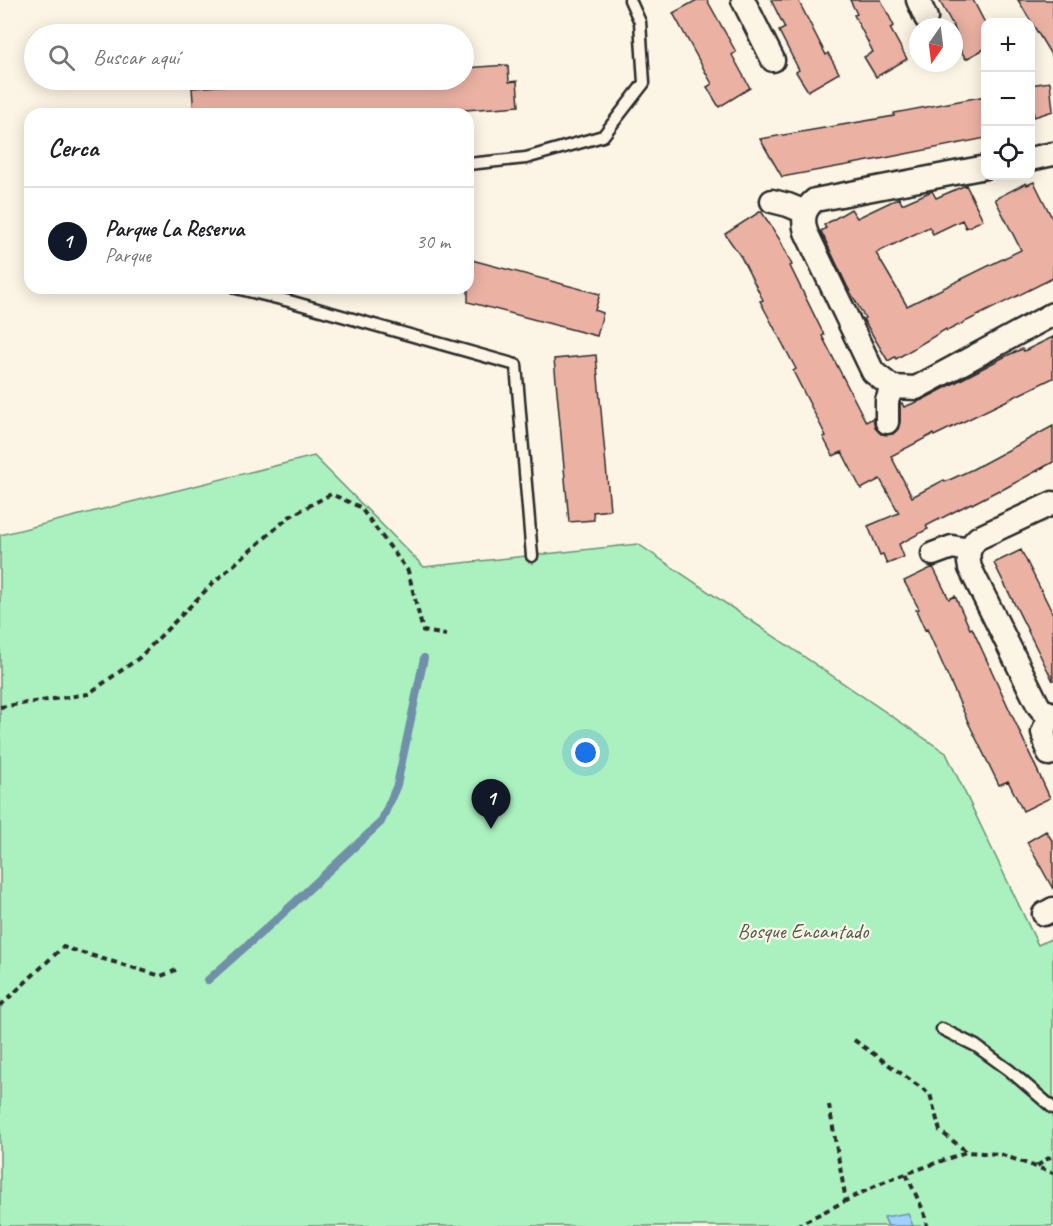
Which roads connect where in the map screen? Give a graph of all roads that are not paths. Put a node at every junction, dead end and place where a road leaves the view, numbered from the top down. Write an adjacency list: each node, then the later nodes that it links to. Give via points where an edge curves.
1 (630, 0): 6 (lane, via 640,22 644,83 603,136 526,159)
2 (743, 0): 3 (street)
3 (773, 60)
4 (1053, 154): 5 (street)
5 (1035, 158)
6 (474, 163)
7 (981, 168): 9 (street, via 815,200)
8 (772, 201): 9 (street)
9 (805, 212): 12 (street, via 806,232 873,372)
10 (260, 294): 17 (lane, via 516,365)
11 (1053, 314): 12 (street, via 916,388)
12 (892, 387): 13 (street)
13 (887, 422)
14 (1053, 503): 15 (street, via 978,538)
15 (969, 550): 16 (street, via 952,547); 18 (street, via 970,568 1038,705)
16 (933, 554)
17 (532, 556)
18 (1052, 714): 19 (street, via 1043,732)
19 (1049, 754)
20 (942, 1029): 21 (lane, via 976,1046)
21 (1053, 1108)

